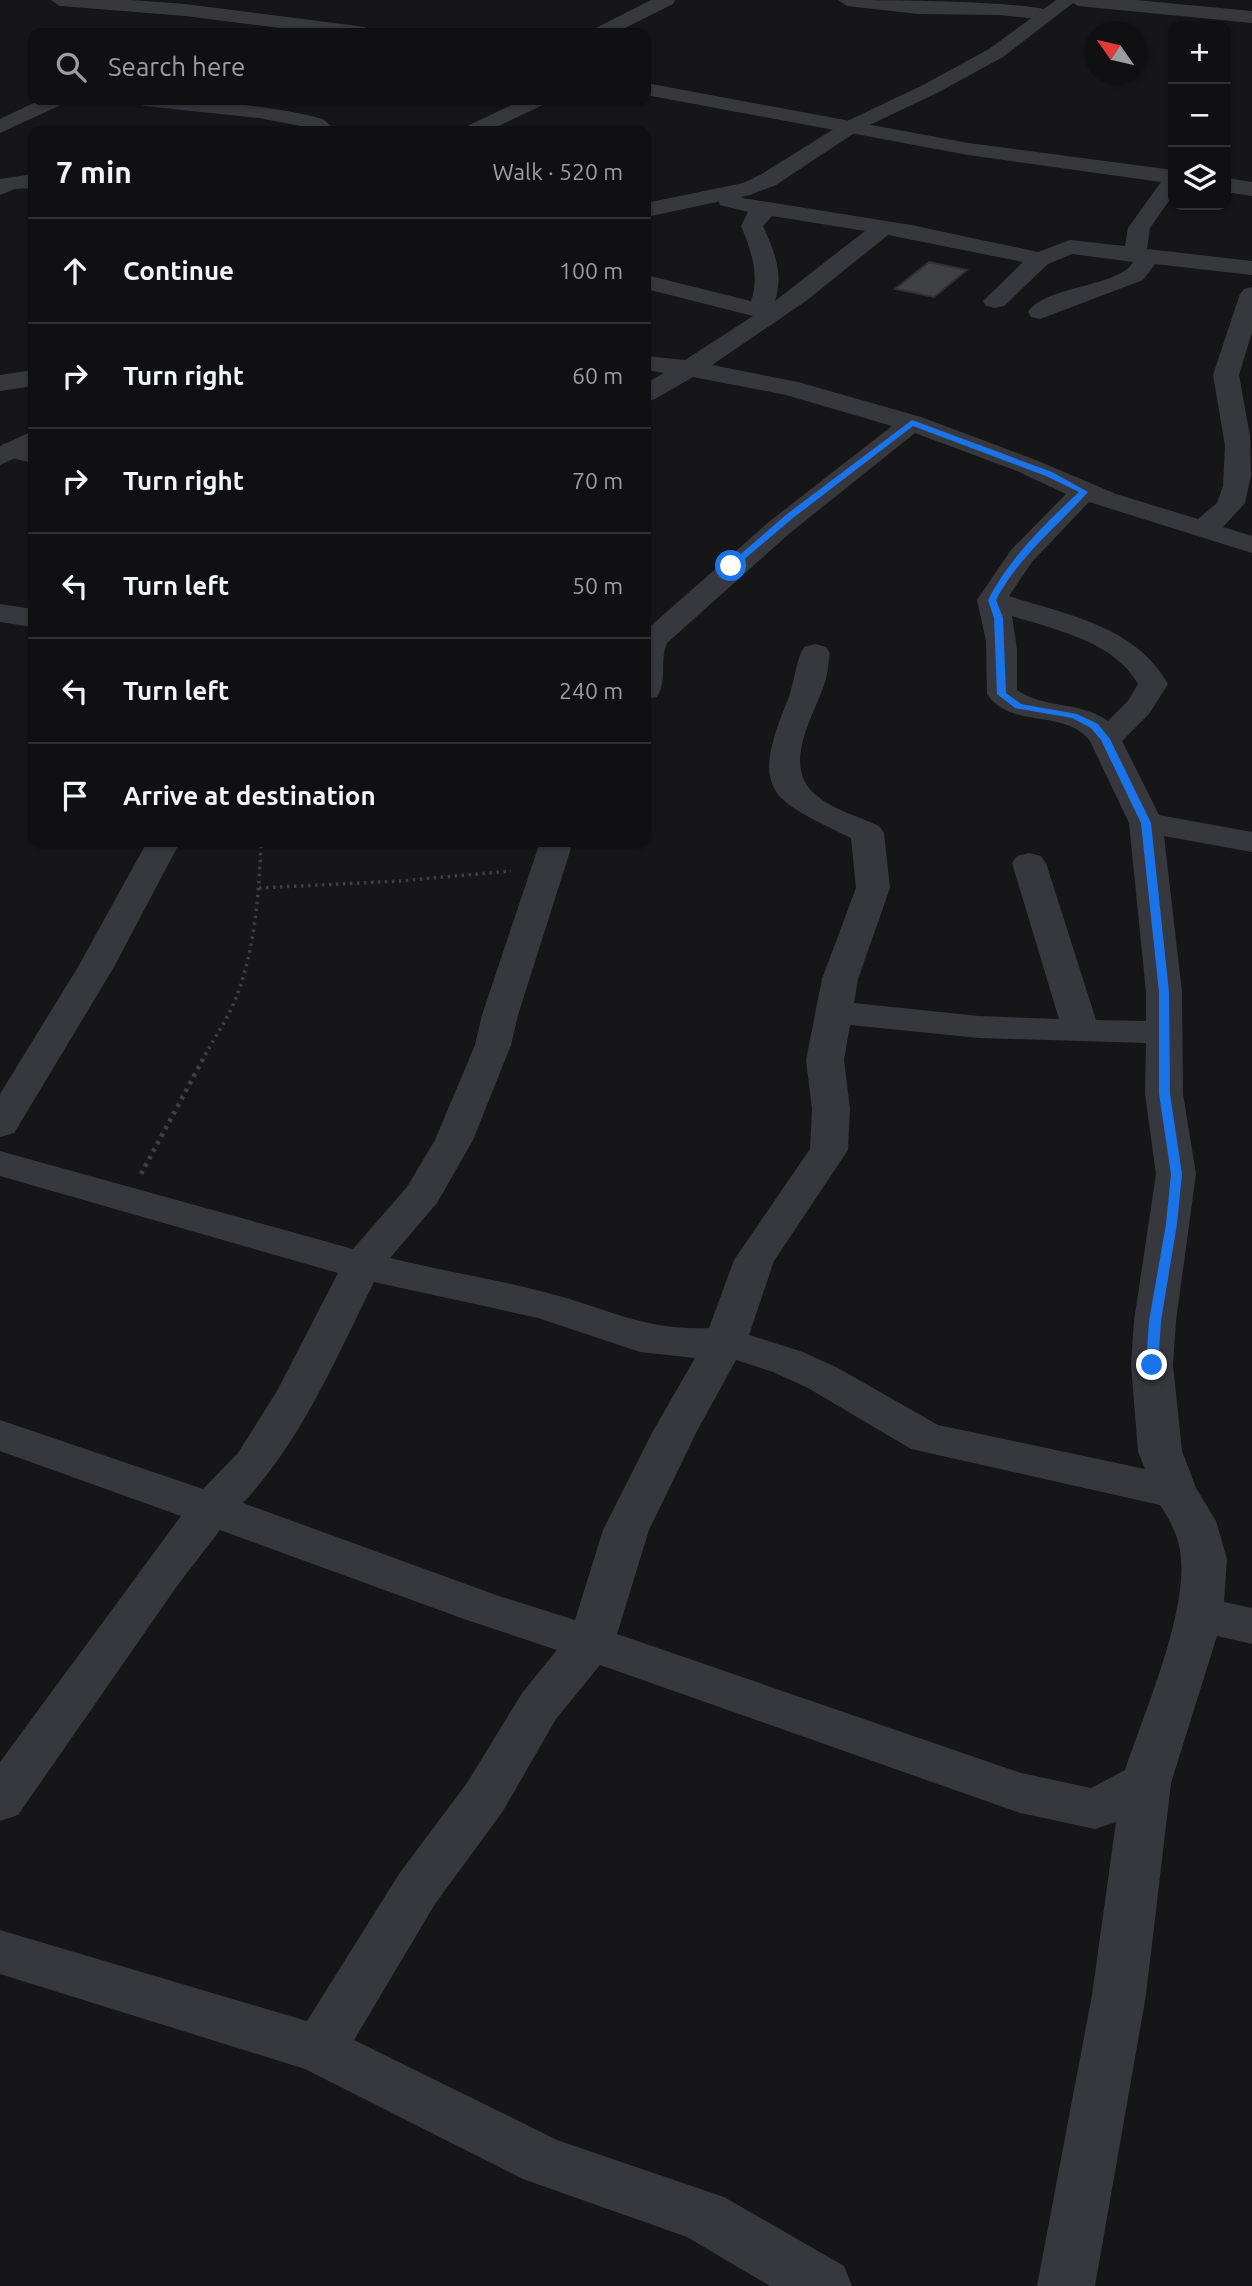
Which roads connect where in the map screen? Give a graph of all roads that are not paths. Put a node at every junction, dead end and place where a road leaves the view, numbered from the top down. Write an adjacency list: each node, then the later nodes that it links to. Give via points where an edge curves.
1 (60, 0): 7 (street)
2 (631, 0): 6 (street)
3 (847, 0): 8 (street)
4 (1068, 0): 8 (street)
5 (1078, 0): 9 (street)
6 (661, 3): 15 (street)
7 (189, 5): 10 (street)
8 (1048, 14): 22 (street, via 967,71)
9 (1252, 17)
10 (284, 22): 13 (street); 14 (street)
11 (149, 26): 12 (street)
12 (187, 28)
13 (256, 28)
14 (329, 28)
15 (611, 28)
16 (651, 90): 22 (street)
17 (46, 105): 23 (street)
18 (192, 105): 20 (street, via 259,112)
19 (527, 105): 21 (street)
20 (320, 126)
21 (483, 126)
22 (852, 126): 24 (street); 30 (street, via 768,180)
23 (0, 127)
24 (1168, 178)
25 (28, 181): 28 (street)
26 (1168, 186): 34 (street, via 1139,228)
27 (1231, 186): 29 (street)
28 (0, 188)
29 (1252, 189)
30 (727, 193): 31 (street); 32 (street, via 728,200)
31 (651, 207)
32 (766, 210): 33 (street); 40 (street, via 752,226 765,257)
33 (883, 228): 35 (street); 40 (street, via 805,292)
34 (1135, 253): 35 (street, via 1070,247); 36 (street); 41 (street, via 1145,260 1141,270 1129,278 1053,302)
35 (1040, 259): 39 (street)
36 (1252, 268)
37 (651, 283): 40 (street)
38 (1252, 294): 47 (street)
39 (995, 301)
40 (766, 312): 43 (street)
41 (1040, 312)
42 (651, 364): 43 (street)
43 (689, 369): 48 (street); 49 (street, via 809,391)
44 (28, 379): 45 (street)
45 (0, 383)
46 (1252, 383): 47 (street)
47 (1226, 386): 51 (street, via 1238,449 1235,482 1230,505)
48 (651, 391)
49 (912, 423): 50 (street, via 1049,474); 56 (street, via 790,516 713,582)
50 (1084, 492): 51 (street); 53 (street, via 1036,537)
51 (1203, 529): 52 (street)
52 (1252, 545)
53 (992, 600): 58 (street, via 999,618 1002,694 1018,706 1087,721); 58 (street, via 1109,641 1136,657 1150,672 1153,684 1147,698 1129,721)
54 (0, 613): 55 (street)
55 (28, 617)
56 (651, 644)
57 (815, 653): 64 (street, via 810,682 782,763 784,776 802,801 867,833 873,888 840,979)
58 (1105, 739): 59 (street)
59 (1146, 823): 60 (street); 66 (street, via 1164,992)
60 (1252, 842)
61 (160, 847): 67 (street, via 96,967)
62 (552, 855): 69 (street, via 493,1045 454,1140 423,1194)
63 (1029, 863): 65 (street)
64 (834, 1012): 65 (street, via 979,1027); 70 (street, via 825,1060 831,1109 829,1150 754,1260)
65 (1081, 1031): 66 (street)
66 (1164, 1033): 72 (street, via 1164,1094 1176,1174 1152,1365 1160,1451)
67 (0, 1125)
68 (0, 1164): 69 (street)
69 (362, 1265): 70 (street, via 545,1306 640,1338 681,1344); 73 (street, via 297,1395 254,1464)
70 (725, 1342): 72 (street, via 823,1378 926,1438); 76 (street, via 626,1530)
71 (0, 1435): 73 (street)
72 (1175, 1492): 74 (street, via 1194,1521 1204,1559)
73 (211, 1509): 76 (street, via 480,1608); 78 (street)
74 (1200, 1614): 75 (street); 77 (street)
75 (1252, 1626)
76 (591, 1643): 77 (street, via 1020,1793 1095,1809); 80 (street, via 539,1706 485,1797 417,1889)
77 (1146, 1783): 82 (street, via 1119,1995)
78 (0, 1801)
79 (0, 1952): 80 (street)
80 (319, 2049): 81 (street, via 543,2161 704,2216)
81 (823, 2286)
82 (1066, 2286)

